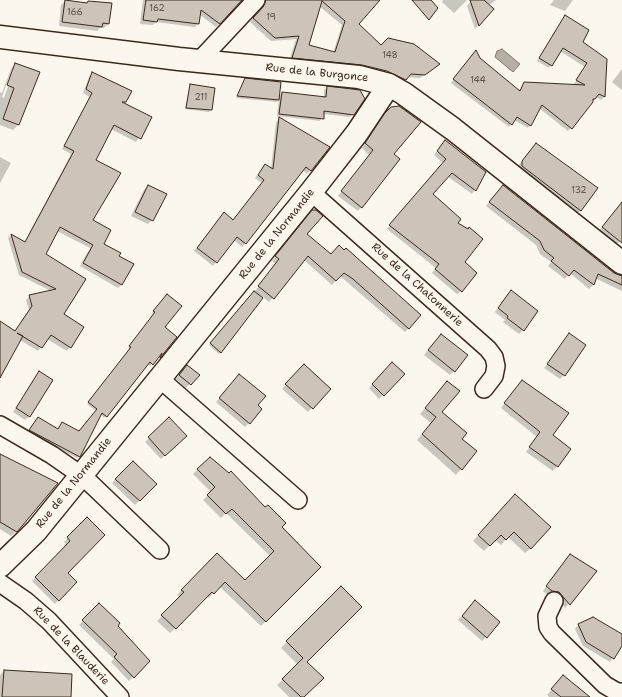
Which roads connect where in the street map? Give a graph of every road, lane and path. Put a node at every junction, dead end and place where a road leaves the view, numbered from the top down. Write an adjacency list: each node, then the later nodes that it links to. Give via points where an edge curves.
1 (256, 0): 3 (street)
2 (0, 37): 3 (street, Rue de la Burgonce)
3 (199, 61): 4 (street, Rue de la Burgonce, via 359,77)
4 (389, 85): 5 (street, Rue de la Normandie, via 357,133); 6 (street, Rue de la Burgonce, via 453,129)
5 (311, 192): 7 (street, Rue de la Normandie); 8 (street, Rue de la Chatonnerie, via 488,349 494,357 496,366 494,376)
6 (622, 263)
7 (159, 378): 10 (street, Rue de la Normandie); 11 (street)
8 (484, 390)
9 (0, 425): 10 (street, via 52,455)
10 (80, 476): 12 (street); 13 (street, Rue de la Normandie, via 36,531)
11 (298, 500)
12 (160, 550)
13 (0, 566)
14 (0, 584): 17 (street, Rue de la Blauderie, via 26,601 49,621)
15 (554, 601): 16 (street, via 547,616 548,627 552,633 605,685)
16 (622, 692)
17 (120, 697)

